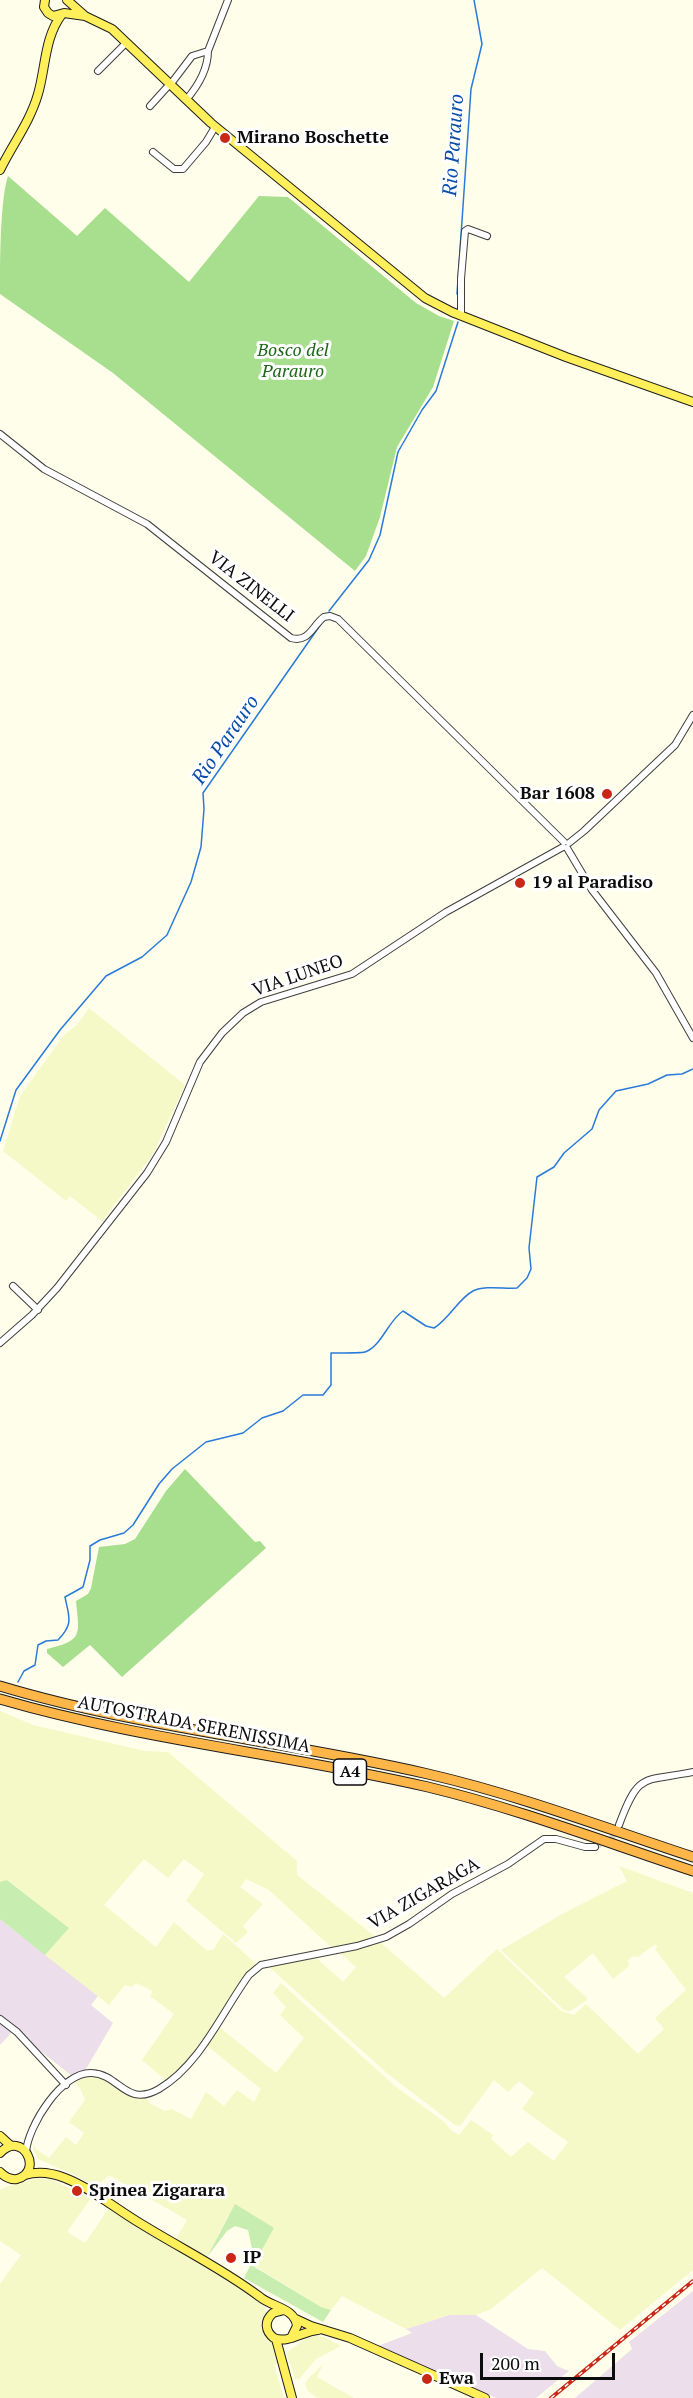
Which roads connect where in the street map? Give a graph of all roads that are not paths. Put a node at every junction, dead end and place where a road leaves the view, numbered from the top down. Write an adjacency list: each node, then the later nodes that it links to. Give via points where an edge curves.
1 (45, 0): 4 (main road)
2 (67, 0): 5 (main road); 6 (main road)
3 (228, 0): 9 (street)
4 (48, 13): 5 (main road); 7 (main road)
5 (63, 14): 6 (main road); 7 (main road)
6 (86, 16): 8 (main road, via 103,23)
7 (51, 31): 16 (main road, via 38,94)
8 (126, 43): 10 (street); 11 (main road)
9 (208, 51): 11 (street, via 192,56); 12 (street, via 208,63)
10 (98, 71)
11 (170, 85): 12 (main road); 13 (street)
12 (186, 100): 14 (main road)
13 (150, 106)
14 (215, 127): 15 (street, via 183,169 174,169); 18 (main road, via 415,291)
15 (153, 152)
16 (2, 166)
17 (487, 236): 18 (street, via 465,231)
18 (461, 316): 20 (main road)
19 (693, 396): 20 (street)
20 (693, 402)
21 (0, 434): 23 (street, VIA ZINELLI, via 44,469 147,524 291,638 307,636 324,617 338,619)
22 (693, 715): 23 (street, VIA LUNEO, via 675,745)
23 (566, 845): 24 (street, via 592,890 656,973); 26 (street, VIA LUNEO, via 446,912 358,970 261,1002 237,1018 200,1062 156,1161)
24 (693, 1038)
25 (13, 1287): 26 (street)
26 (38, 1310): 27 (street, VIA LUNEO)
27 (0, 1344)
28 (0, 1686): 33 (highway, AUTOSTRADA SERENISSIMA / A4, via 141,1721 429,1774 519,1798)
29 (0, 1699): 34 (highway, AUTOSTRADA SERENISSIMA / A4, via 144,1735 427,1787 507,1808)
30 (693, 1772): 31 (street, via 658,1776 640,1784)
31 (620, 1825)
32 (595, 1846): 36 (street, VIA ZIGARAGA, via 544,1839 386,1937 257,1967 192,2058 168,2083 150,2094 132,2094 93,2073)
33 (693, 1857)
34 (693, 1871)
35 (0, 2019): 36 (street)
36 (66, 2085): 37 (street, VIA ZIGARAGA, via 47,2103)
37 (31, 2131): 39 (street, VIA ZIGARAGA); 41 (street, VIA ZIGARAGA)
38 (0, 2136): 39 (main road)
39 (13, 2146): 40 (main road); 41 (main road)
40 (0, 2153)
41 (28, 2155): 43 (main road, via 30,2167); 44 (main road)
42 (0, 2172): 45 (main road)
43 (25, 2175): 44 (main road); 45 (main road)
44 (54, 2175): 47 (main road, via 77,2184)
45 (12, 2179): 46 (street)
46 (0, 2183)
47 (250, 2290): 48 (main road); 49 (main road, via 263,2303)
48 (284, 2310): 49 (main road, via 274,2312); 50 (main road)
49 (268, 2319): 52 (main road, via 267,2331)
50 (296, 2319): 51 (main road); 53 (main road, via 297,2330)
51 (324, 2330): 53 (main road, via 303,2332); 56 (main road)
52 (276, 2339): 53 (main road); 54 (main road)
53 (288, 2339): 54 (main road)
54 (280, 2359): 55 (main road)
55 (292, 2398)
56 (485, 2398)

